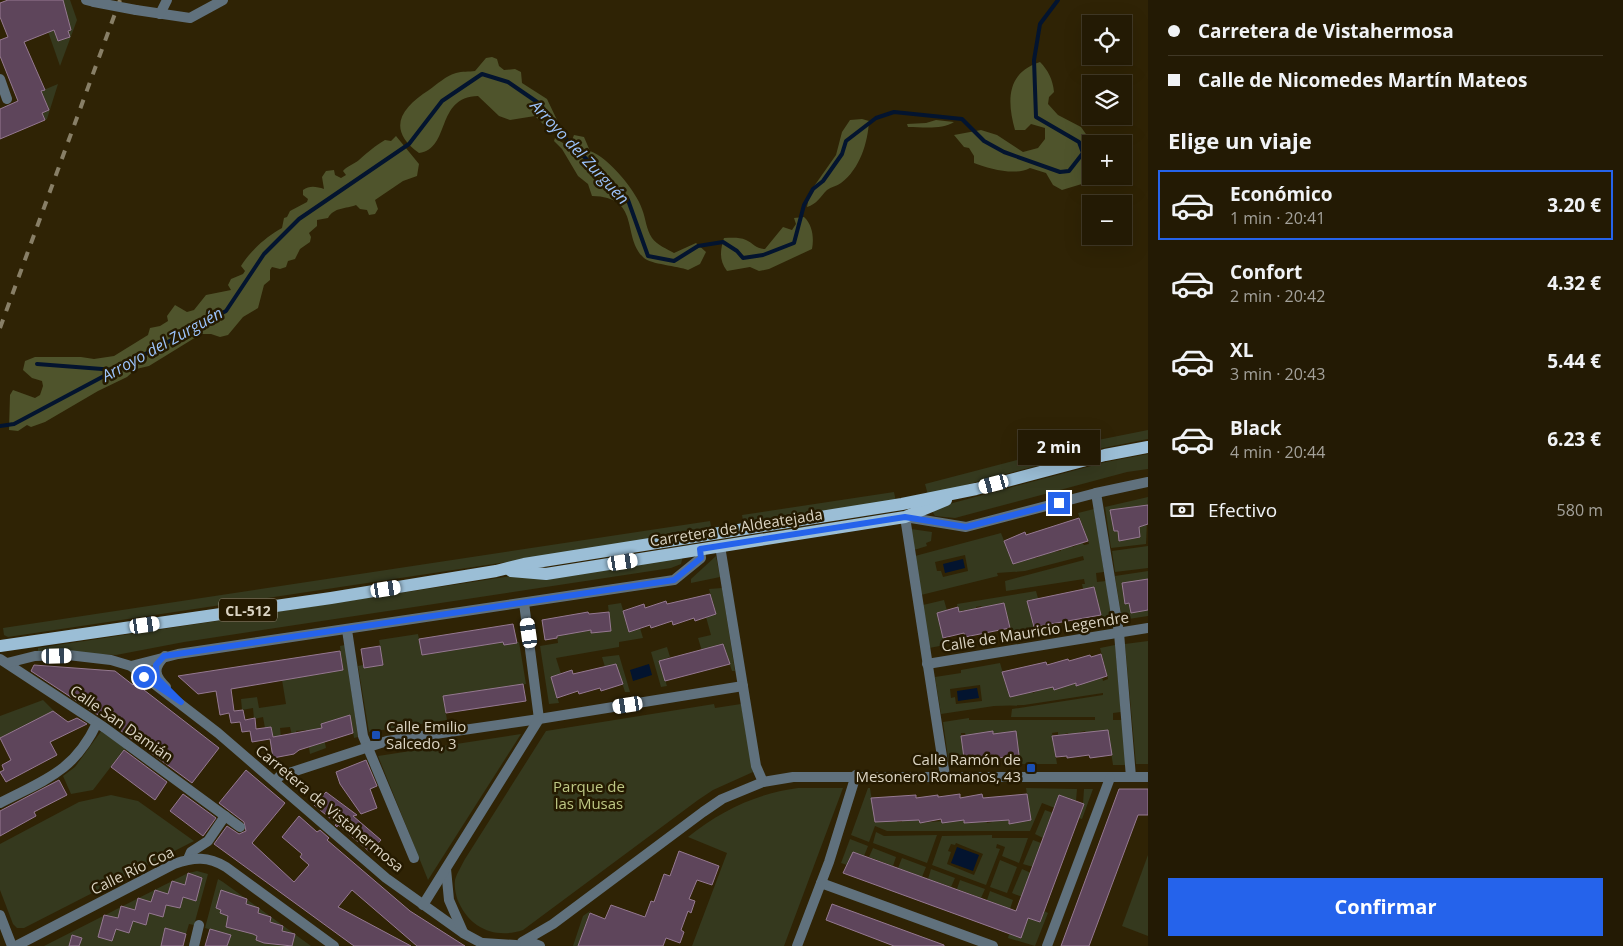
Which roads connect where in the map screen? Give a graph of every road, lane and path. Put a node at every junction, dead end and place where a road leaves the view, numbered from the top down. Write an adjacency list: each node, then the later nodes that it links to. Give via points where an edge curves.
1 (167, 0): 4 (street)
2 (223, 0): 4 (street, via 190,18)
3 (90, 1): 4 (street, bridge)
4 (160, 14)
5 (0, 79): 6 (street)
6 (8, 99)
7 (1148, 447): 9 (main road, Carretera de Aldeatejada / CL-512)
8 (1148, 482): 10 (street)
9 (976, 489): 11 (main road, Carretera de Aldeatejada / CL-512); 13 (main road, Carretera de Aldeatejada / CL-512, via 872,510)
10 (1096, 493): 11 (street, via 966,527); 19 (street)
11 (905, 517): 12 (main road, Carretera de Aldeatejada / CL-512); 23 (street)
12 (720, 546): 14 (main road, Carretera de Aldeatejada / CL-512); 25 (street)
13 (627, 549): 14 (main road, via 650,551 692,545); 15 (main road, Carretera de Aldeatejada / CL-512)
14 (700, 549): 15 (main road, Carretera de Aldeatejada / CL-512, via 546,574); 16 (street, via 701,558 674,580)
15 (496, 571): 20 (main road, Carretera de Aldeatejada / CL-512)
16 (524, 603): 18 (street); 27 (street)
17 (1148, 628): 19 (street, Calle de Mauricio Legendre)
18 (347, 630): 21 (street); 29 (street)
19 (1119, 633): 23 (street, Calle de Mauricio Legendre); 32 (street)
20 (0, 646)
21 (164, 656): 24 (street); 26 (street, Carretera de Vistahermosa, via 156,665 157,678)
22 (4, 661): 24 (street, Carretera de Vistahermosa, via 35,656 82,656); 28 (street, Calle San Damián)
23 (927, 664): 31 (street)
24 (131, 666): 26 (street, Carretera de Vistahermosa)
25 (743, 686): 27 (street); 36 (street, via 756,766)
26 (181, 702): 35 (street, Carretera de Vistahermosa)
27 (540, 719): 29 (street, via 387,741); 42 (street)
28 (97, 724): 37 (street, via 66,767); 38 (street, Calle San Damián)
29 (367, 747): 35 (street, via 280,776); 40 (street)
30 (856, 775): 31 (street); 36 (street, via 793,777); 43 (street)
31 (945, 776): 34 (street)
32 (1131, 777): 33 (street); 34 (street)
33 (1148, 777)
34 (1110, 778): 57 (street)
35 (274, 782): 44 (street, Carretera de Vistahermosa, via 386,878)
36 (763, 782): 46 (street, via 722,799)
37 (0, 803)
38 (225, 816): 39 (street, Calle San Damián); 41 (street, via 208,841 191,852)
39 (240, 827)
40 (414, 858)
41 (188, 859): 51 (street, Calle Río Coa); 53 (street, Calle Río Coa, via 198,857 218,862)
42 (446, 869): 44 (street); 48 (street, via 448,900)
43 (821, 883): 55 (street); 56 (street)
44 (423, 905): 48 (street, Carretera de Vistahermosa)
45 (0, 915): 51 (street)
46 (552, 924): 49 (street); 54 (street)
47 (200, 925): 52 (street)
48 (463, 932): 50 (street, Carretera de Vistahermosa)
49 (518, 944): 50 (street, Carretera de Vistahermosa); 54 (street, Carretera de Vistahermosa, via 530,942)
50 (485, 945)
51 (14, 946)
52 (194, 946)
53 (334, 946)
54 (542, 946)
55 (797, 946)
56 (993, 946)
57 (1047, 946)

